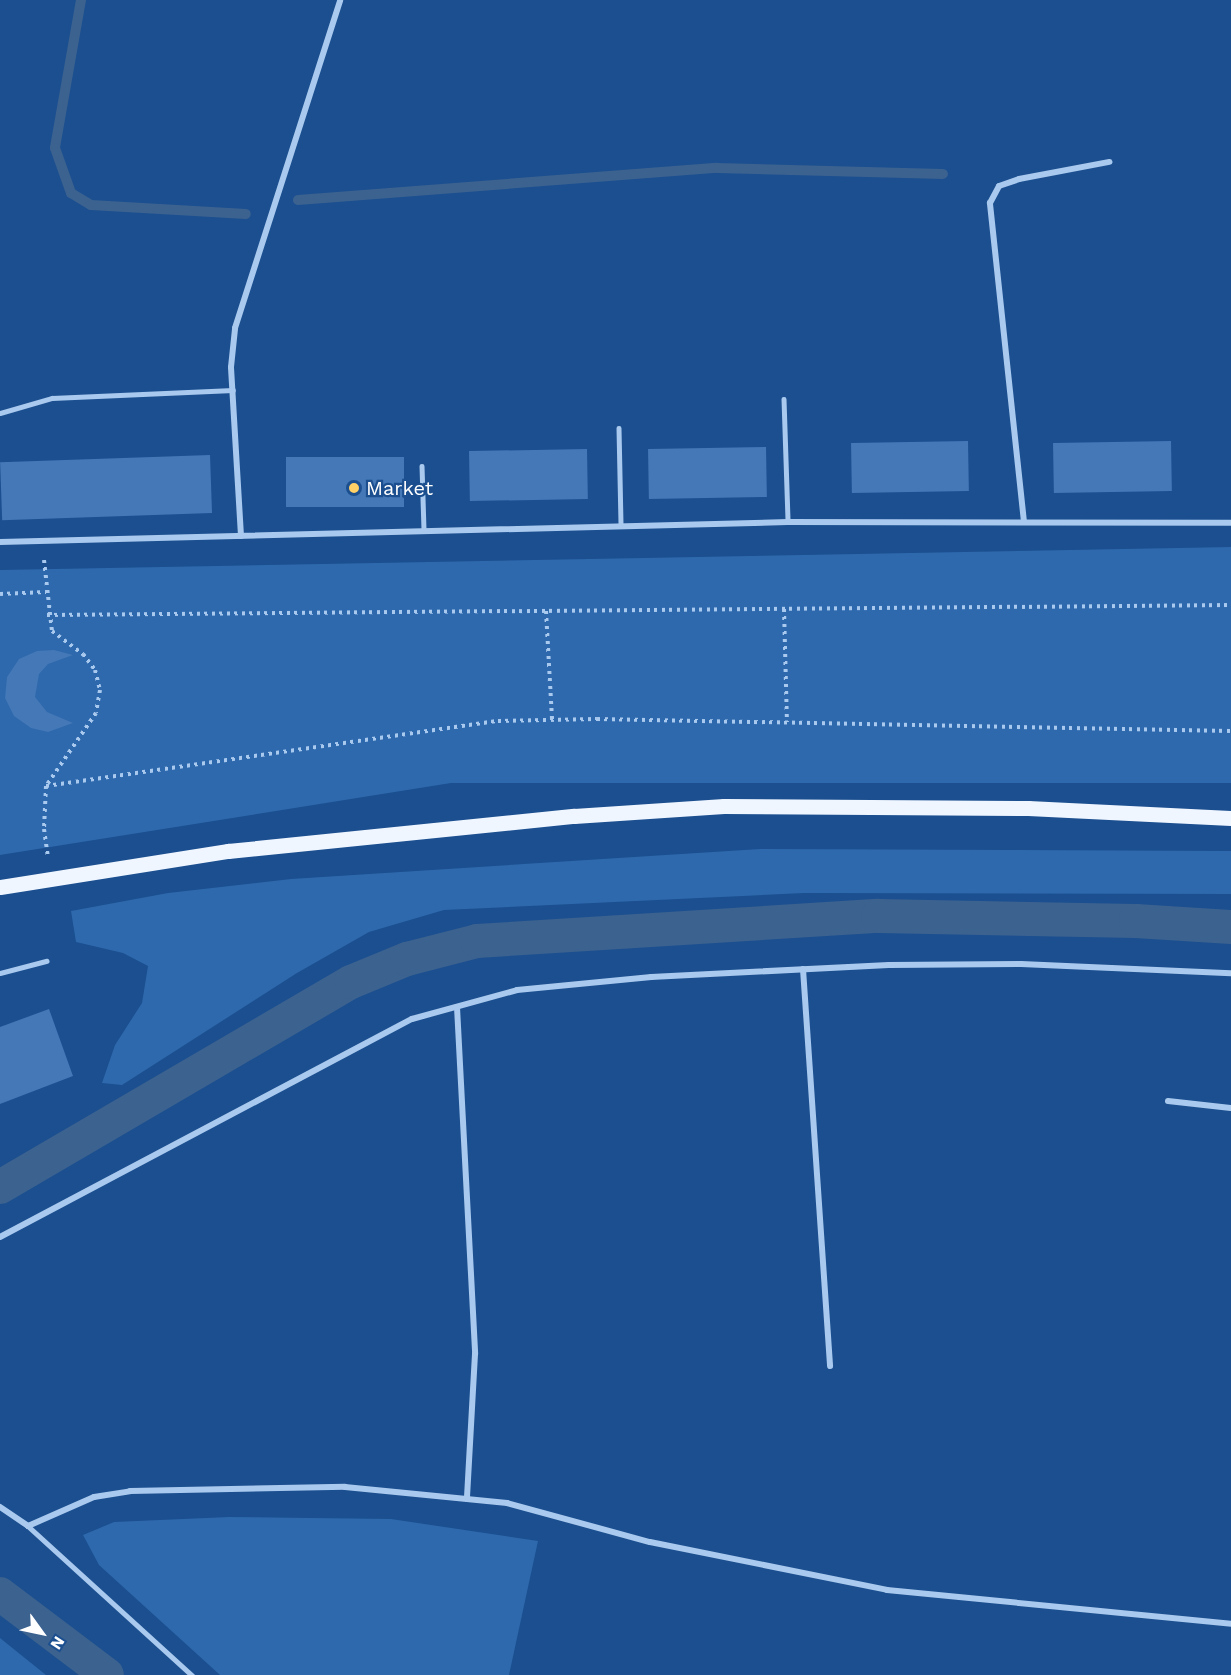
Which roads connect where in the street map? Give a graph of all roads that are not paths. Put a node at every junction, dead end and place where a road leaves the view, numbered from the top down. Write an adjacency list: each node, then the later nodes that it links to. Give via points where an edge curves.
1 (340, 0): 3 (street, via 236,328)
2 (1109, 162): 9 (street, via 1019,179 999,186 990,203)
3 (233, 390): 5 (lane, via 52,398); 13 (street)
4 (783, 399): 8 (lane)
5 (0, 413)
6 (619, 428): 11 (lane)
7 (422, 466): 12 (lane)
8 (788, 522): 9 (street); 11 (street)
9 (1024, 522): 10 (street)
10 (1231, 523)
11 (621, 526): 12 (street)
12 (424, 531): 13 (street)
13 (241, 536): 14 (street)
14 (0, 542)
15 (1231, 818): 16 (main road, via 1028,808 724,806 574,816 240,850)
16 (0, 887)
17 (46, 961): 19 (lane)
18 (803, 969): 20 (street, via 1021,964); 21 (street, via 651,976 539,988); 25 (street)
19 (0, 973)
20 (1231, 973)
21 (457, 1007): 24 (street, via 412,1019); 26 (street, via 475,1354)
22 (1168, 1101): 23 (street)
23 (1231, 1108)
24 (0, 1238)
25 (830, 1366)
26 (467, 1499): 28 (street, via 345,1487 173,1488 94,1497); 29 (street, via 507,1503 650,1542 887,1590)
27 (0, 1507): 28 (street)
28 (28, 1526): 30 (lane)
29 (1231, 1624)
30 (192, 1675)

